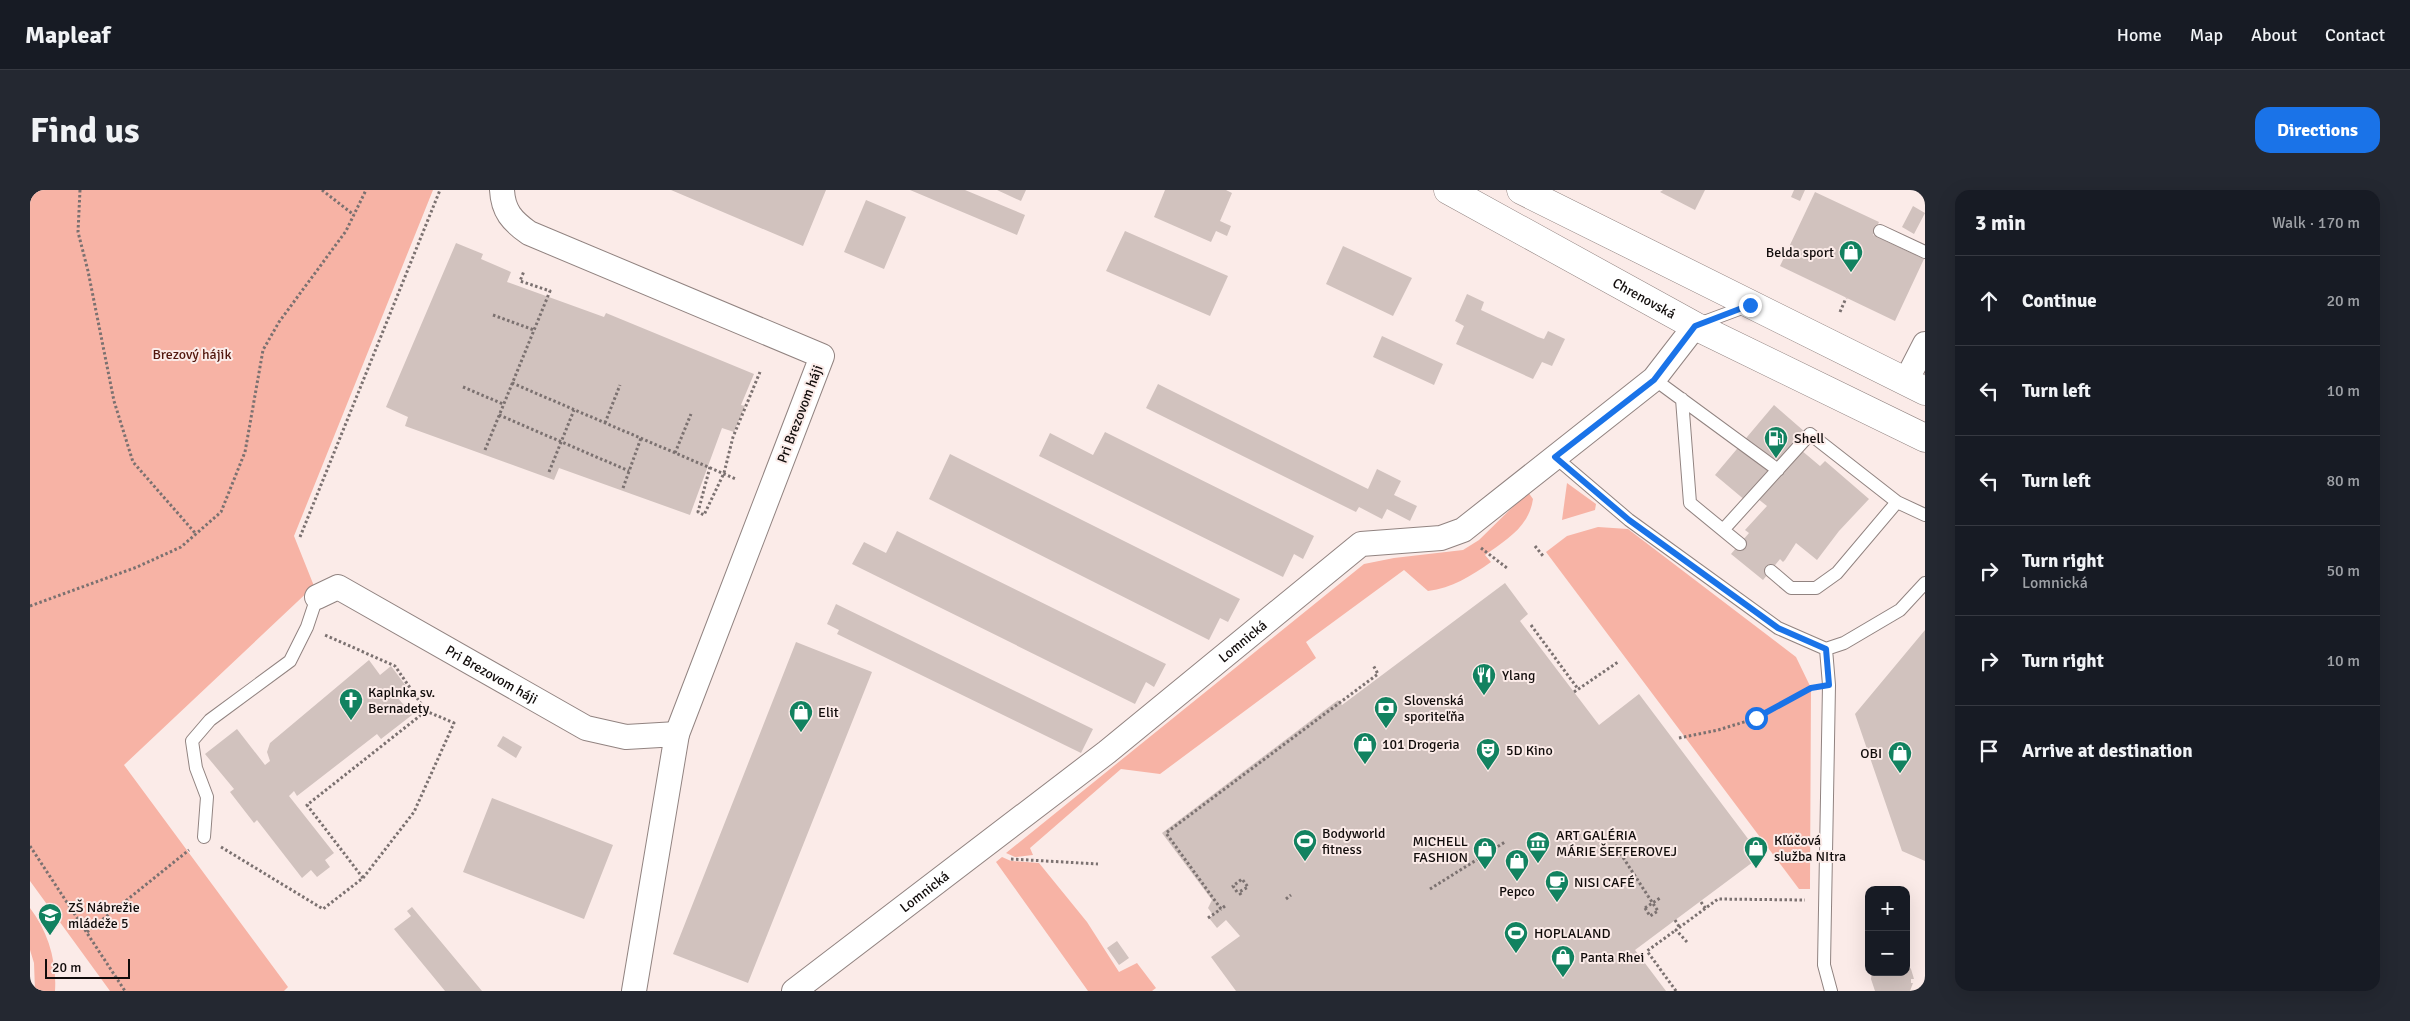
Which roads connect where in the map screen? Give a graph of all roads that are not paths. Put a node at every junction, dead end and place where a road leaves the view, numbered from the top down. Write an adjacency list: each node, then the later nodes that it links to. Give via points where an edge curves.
1 (502, 190): 23 (street, Pri Brezovom háji, via 502,203 512,221 529,233 822,356)
2 (1448, 190): 7 (main road, Chrenovská)
3 (1521, 190): 6 (main road)
4 (1880, 231): 5 (lane)
5 (1925, 252)
6 (1750, 305): 7 (lane); 10 (main road)
7 (1695, 326): 9 (street, Lomnická); 12 (main road, Chrenovská)
8 (1925, 344): 10 (street)
9 (1654, 380): 11 (lane); 13 (street, Lomnická)
10 (1916, 386)
11 (1682, 399): 14 (lane); 17 (lane, via 1690,503)
12 (1925, 438)
13 (1555, 457): 22 (lane, via 1629,520 1778,628); 26 (street, Lomnická, via 1463,530 1441,538 1361,544 1107,752)
14 (1778, 470): 15 (lane, via 1810,434); 17 (lane)
15 (1898, 502): 16 (lane); 19 (lane, via 1837,573 1816,588 1791,588)
16 (1925, 515)
17 (1723, 530): 18 (lane)
18 (1740, 544)
19 (1771, 570)
20 (1925, 584): 22 (lane, via 1900,610 1844,643)
21 (317, 597): 23 (street, Pri Brezovom háji, via 338,587 586,728 626,738); 24 (lane, via 290,661 210,720 192,741 196,768 207,797)
22 (1826, 649): 27 (lane, via 1829,685 1824,965)
23 (678, 734): 25 (street, Pri Brezovom háji)
24 (204, 838)
25 (634, 991)
26 (794, 991)
27 (1831, 991)

